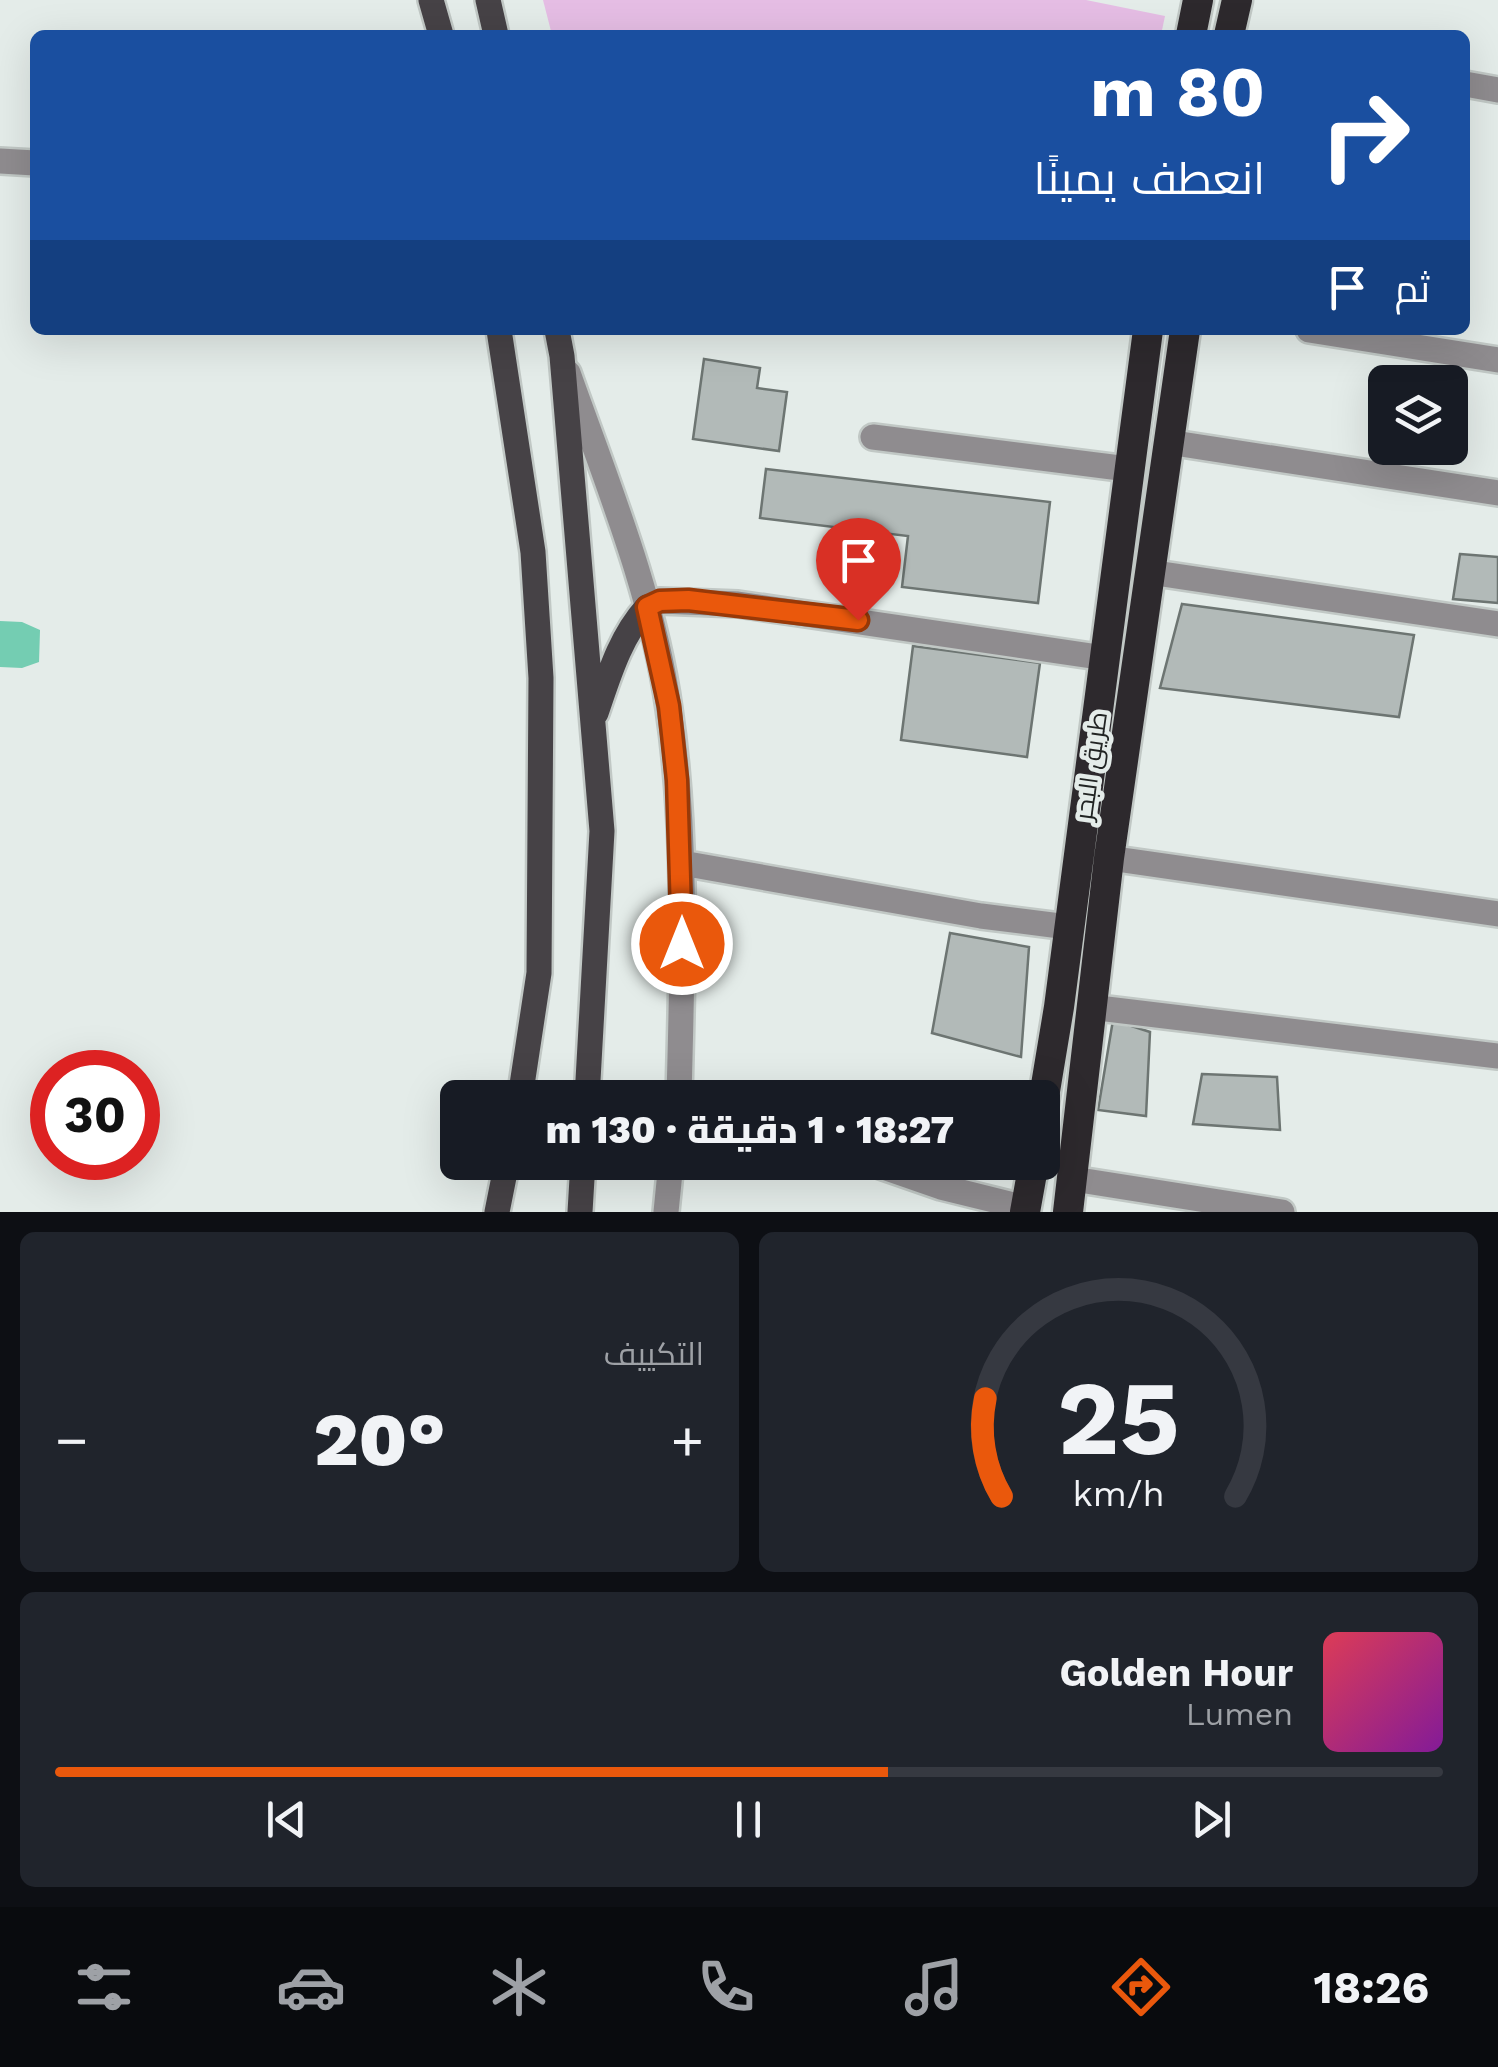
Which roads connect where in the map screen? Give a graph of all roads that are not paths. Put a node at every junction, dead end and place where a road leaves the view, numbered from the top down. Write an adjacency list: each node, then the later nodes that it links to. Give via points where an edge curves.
1 (431, 0): 5 (main road)
2 (488, 0): 6 (main road)
3 (1198, 0): 7 (highway)
4 (1237, 0): 8 (highway)
5 (439, 30)
6 (495, 30)
7 (1192, 30)
8 (1230, 30)
9 (1470, 85): 10 (street)
10 (1498, 90)
11 (0, 161): 12 (street)
12 (30, 163)
13 (499, 335): 35 (main road, via 533,552 541,678 540,973)
14 (558, 335): 18 (main road)
15 (1147, 335): 22 (highway, طريق البحر)
16 (1184, 335): 21 (highway, طريق البحر)
17 (1340, 335): 19 (street)
18 (562, 356): 25 (street); 28 (main road)
19 (1498, 360)
20 (873, 437): 22 (street)
21 (1168, 442): 23 (street); 24 (highway, طريق البحر)
22 (1128, 470): 27 (highway, طريق البحر)
23 (1498, 493)
24 (1150, 572): 26 (street); 29 (highway, طريق البحر)
25 (647, 607): 27 (street, via 674,600 738,604); 28 (main road, via 613,662); 30 (street, via 669,706)
26 (1498, 624)
27 (1105, 658): 32 (highway, طريق البحر)
28 (593, 723): 36 (main road, via 602,830)
29 (1109, 858): 31 (street); 33 (highway, طريق البحر)
30 (682, 863): 32 (street); 37 (street)
31 (1498, 914)
32 (1068, 927): 38 (highway, طريق البحر)
33 (1090, 1006): 34 (street); 44 (highway, طريق البحر)
34 (1498, 1056)
35 (523, 1080)
36 (587, 1080)
37 (679, 1080)
38 (1046, 1080)
39 (503, 1180): 46 (main road)
40 (582, 1180): 47 (main road)
41 (670, 1180): 48 (street)
42 (921, 1180): 45 (street)
43 (1031, 1180): 45 (highway)
44 (1073, 1180): 49 (highway, طريق البحر); 50 (street)
45 (1026, 1210)
46 (497, 1212)
47 (580, 1212)
48 (666, 1212)
49 (1068, 1212)
50 (1282, 1212)

